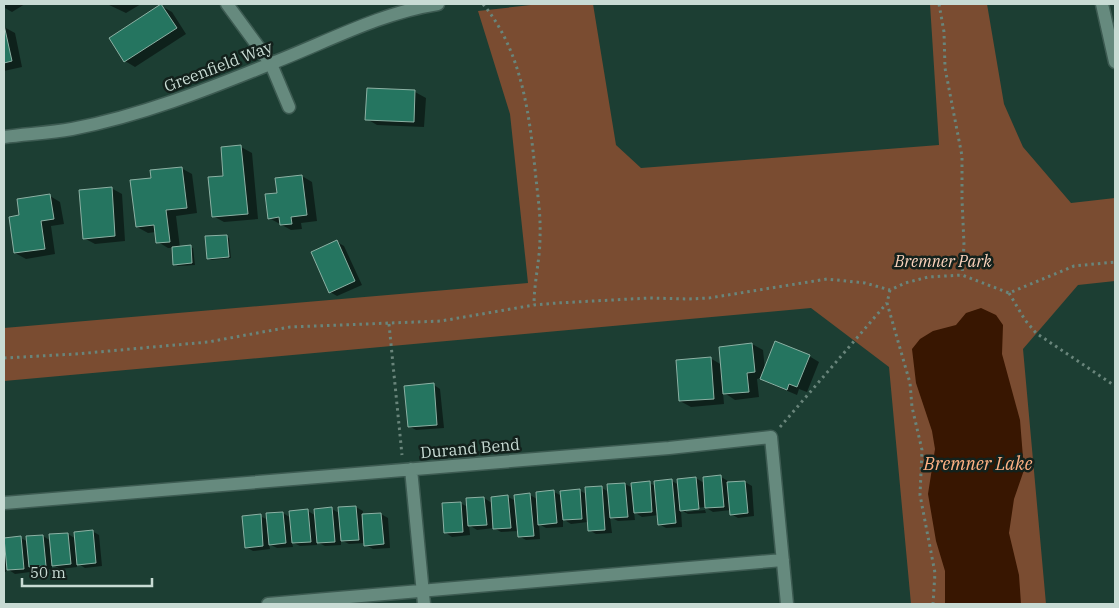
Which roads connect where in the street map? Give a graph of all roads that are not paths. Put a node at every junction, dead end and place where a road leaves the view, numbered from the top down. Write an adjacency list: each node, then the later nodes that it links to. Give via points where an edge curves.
1 (227, 4): 5 (street)
2 (438, 4): 5 (street, Greenfield Way, via 365,25)
3 (1102, 4): 4 (street)
4 (1115, 62)
5 (271, 64): 6 (street); 7 (street, Greenfield Way, via 152,108 72,129)
6 (289, 107)
7 (4, 137)
8 (411, 469): 9 (street, Durand Bend); 10 (street, Durand Bend, via 771,437); 11 (street)
9 (4, 503)
10 (783, 560): 11 (street); 14 (street)
11 (422, 590): 12 (street); 13 (street)
12 (268, 604)
13 (424, 604)
14 (787, 604)

